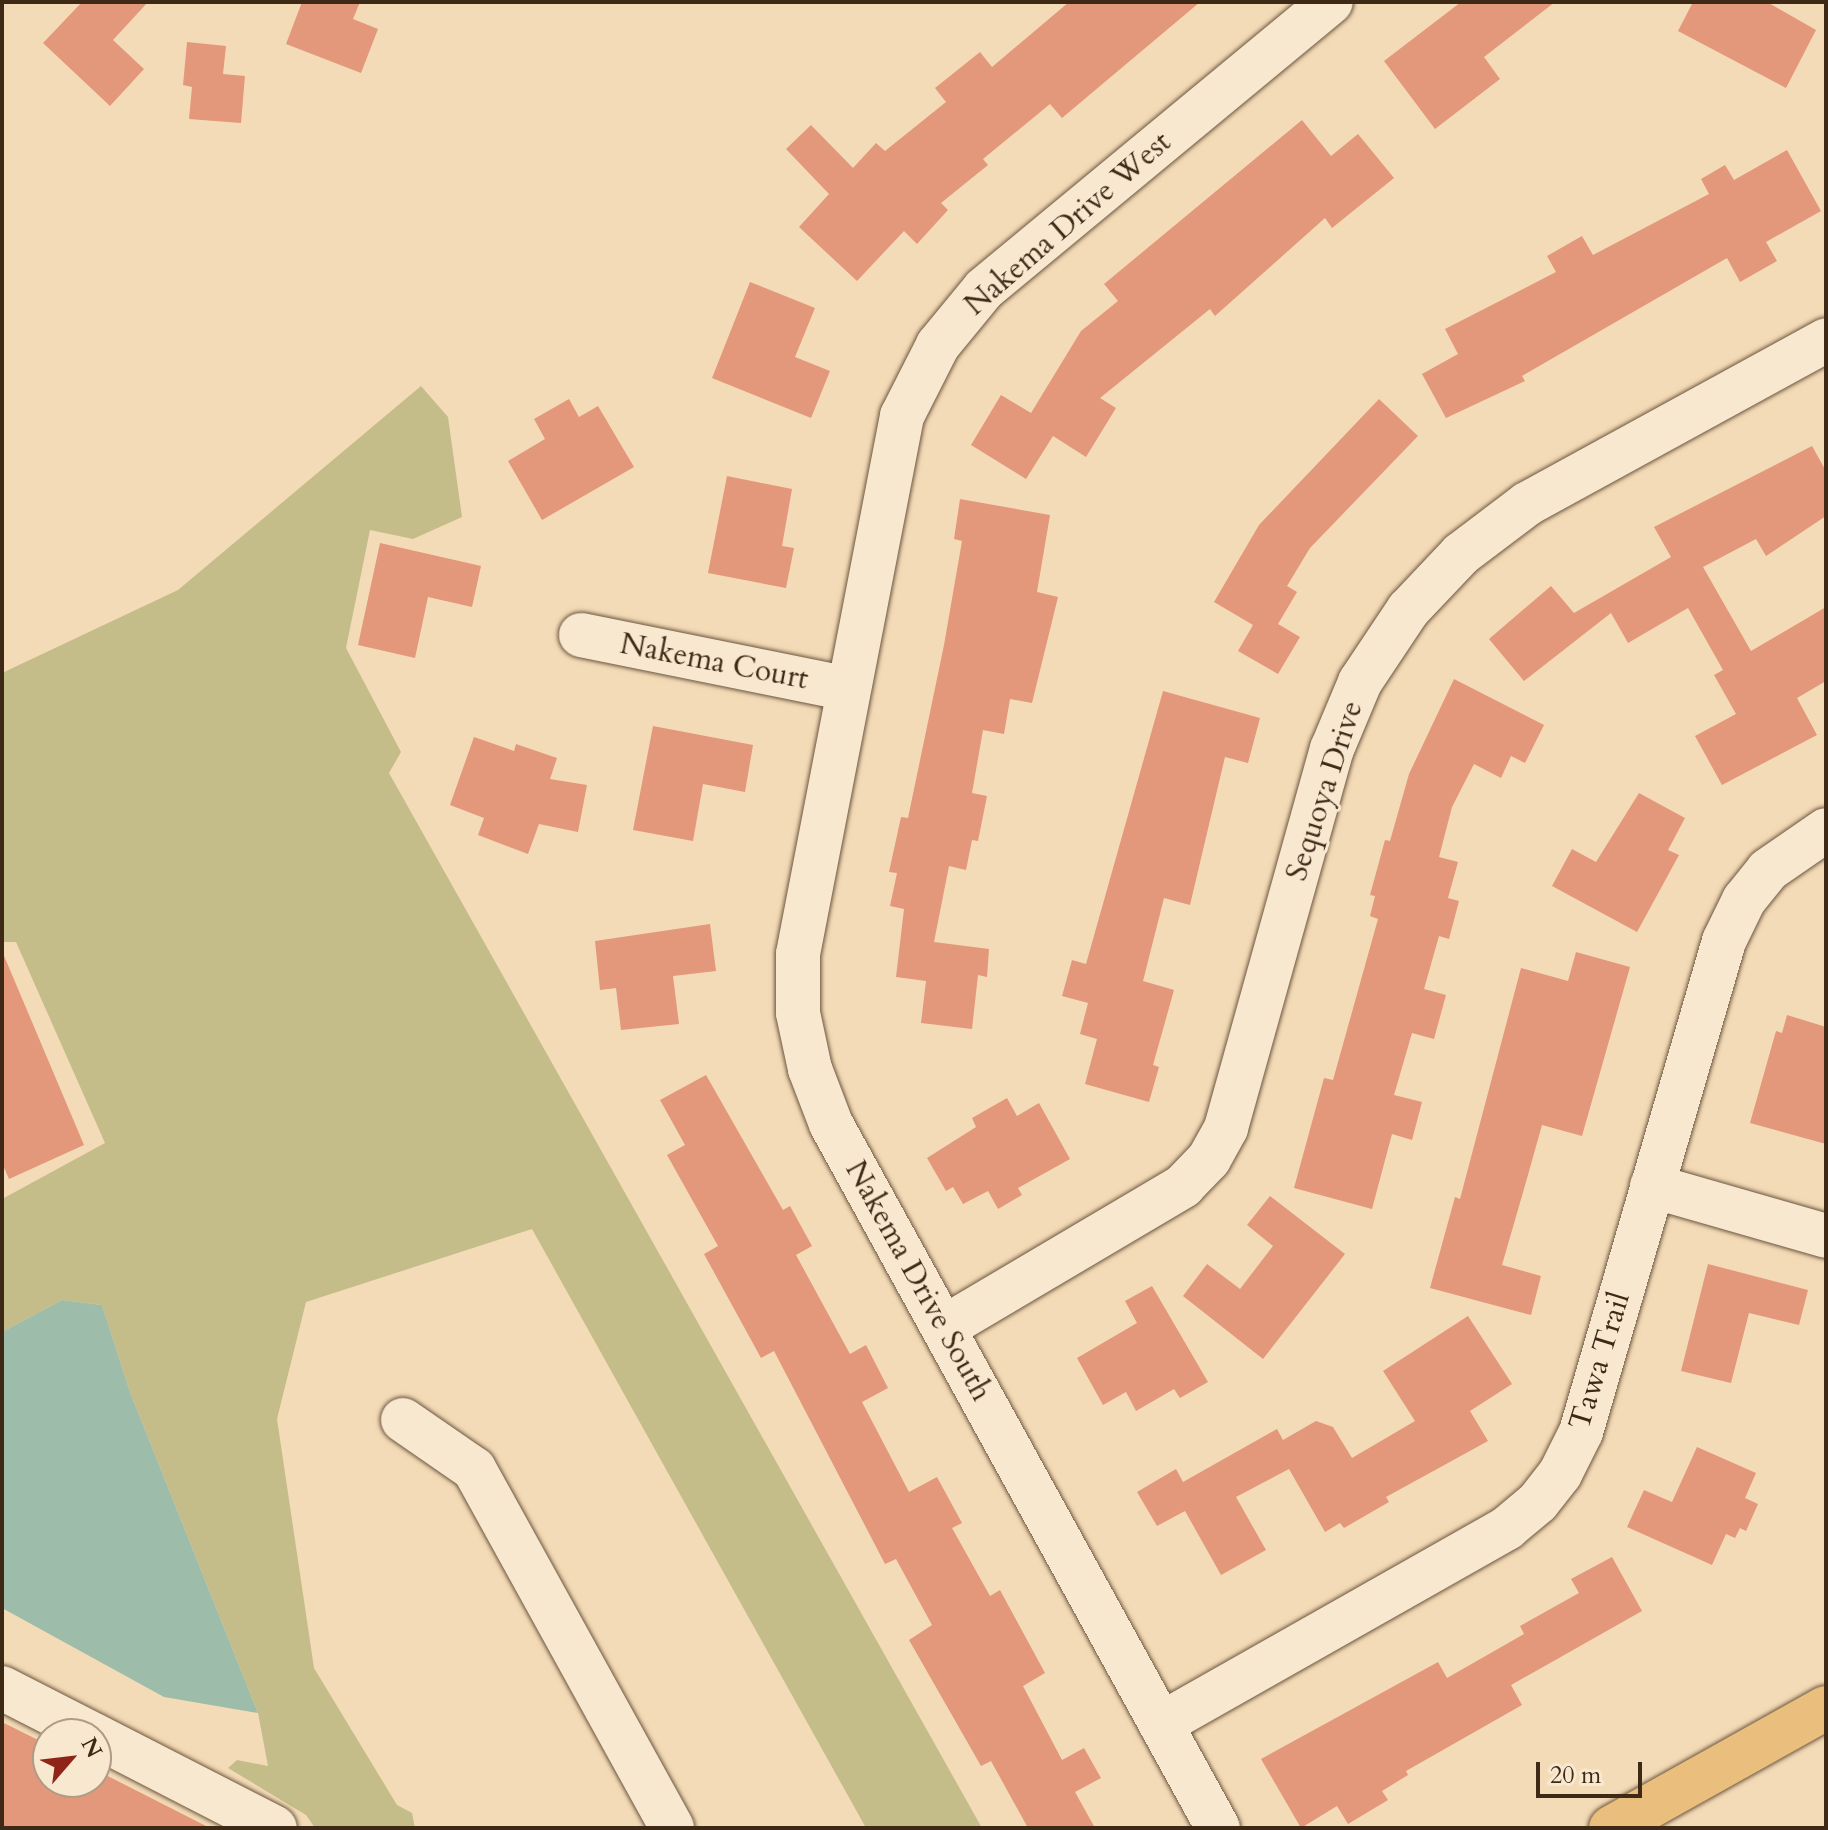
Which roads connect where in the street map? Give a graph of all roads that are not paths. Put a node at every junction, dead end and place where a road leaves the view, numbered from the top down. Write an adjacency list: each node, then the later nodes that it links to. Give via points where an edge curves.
1 (1331, 2): 4 (street, Nakema Drive West, via 984,289 938,345 902,416)
2 (1826, 340): 8 (street, Sequoya Drive, via 1527,504 1461,554 1408,610 1360,682 1332,749 1226,1128 1209,1159 1183,1186)
3 (581, 635): 4 (street, Nakema Court)
4 (848, 689): 8 (street, Nakema Drive South, via 798,954 798,1013 810,1069 831,1124)
5 (1826, 830): 6 (street, Tawa Trail, via 1768,870 1744,900 1724,941)
6 (1652, 1186): 7 (street); 13 (street, Tawa Trail, via 1581,1432 1538,1502 1507,1528)
7 (1826, 1236)
8 (945, 1327): 13 (street, Nakema Drive South)
9 (403, 1420): 16 (street, via 474,1469)
10 (2, 1688): 12 (street)
11 (1826, 1708): 18 (main road)
12 (61, 1718)
13 (1161, 1724): 17 (street, Nakema Drive South)
14 (112, 1744): 15 (street)
15 (275, 1828)
16 (672, 1828)
17 (1218, 1828)
18 (1611, 1828)

